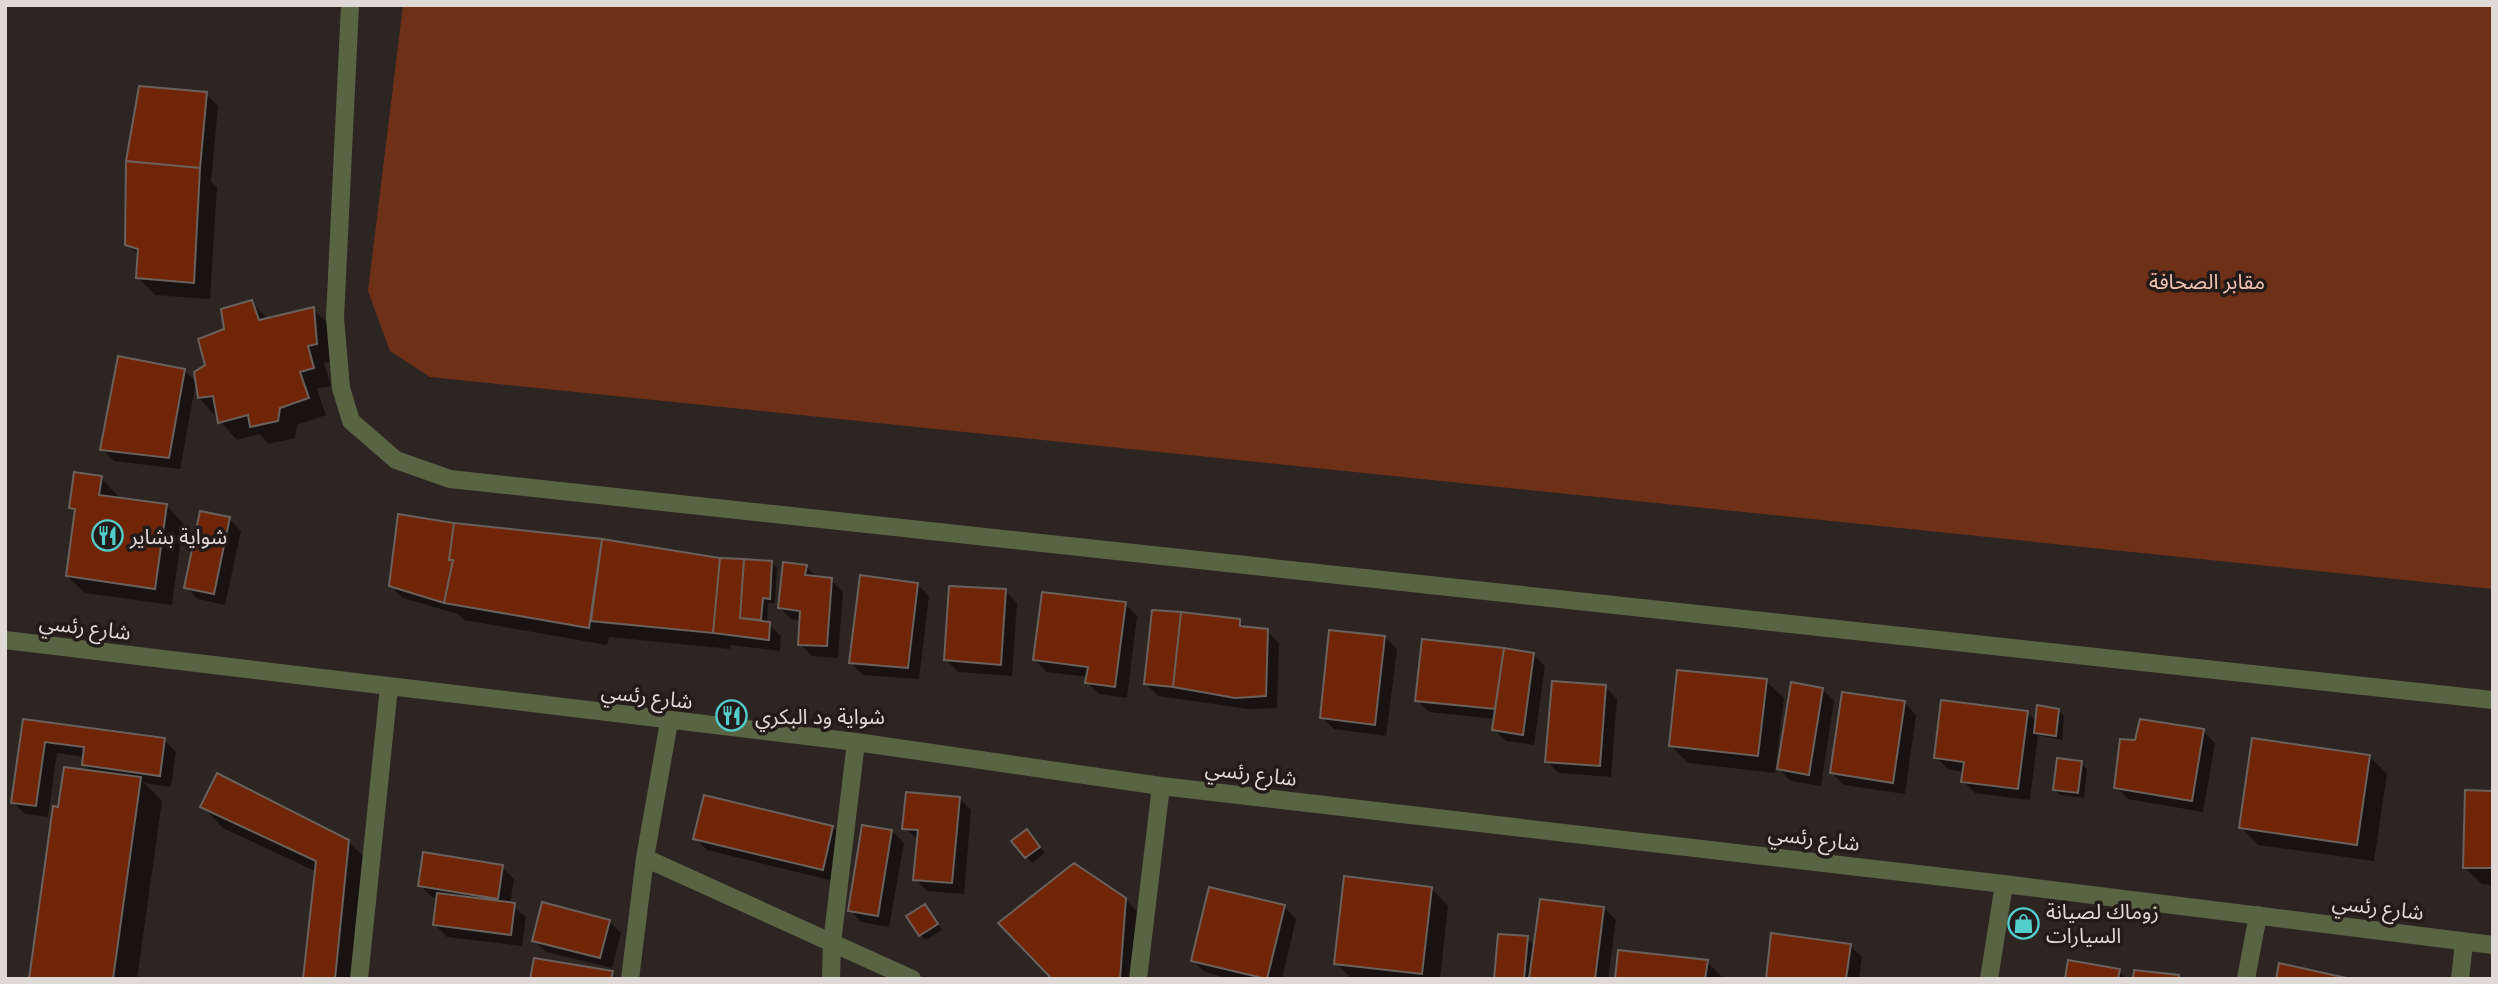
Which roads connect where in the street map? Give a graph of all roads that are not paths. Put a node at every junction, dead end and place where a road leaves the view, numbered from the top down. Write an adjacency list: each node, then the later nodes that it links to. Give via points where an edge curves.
1 (350, 5): 4 (street, via 335,318 341,388 351,421 396,460 450,479)
2 (5, 640): 3 (street, شارع رئسي)
3 (388, 687): 5 (street, شارع رئسي); 14 (street)
4 (2493, 701)
5 (669, 722): 6 (street, شارع رئسي); 8 (street)
6 (856, 742): 7 (street, شارع رئسي); 12 (street)
7 (1161, 786): 9 (street, شارع رئسي); 18 (street)
8 (645, 858): 12 (street); 15 (street)
9 (2004, 884): 10 (street, شارع رئسي); 19 (street)
10 (2258, 915): 11 (street, شارع رئسي); 20 (street)
11 (2464, 942): 13 (street, شارع رئسي); 21 (street)
12 (832, 943): 16 (street); 17 (street)
13 (2493, 945)
14 (359, 979)
15 (630, 979)
16 (831, 979)
17 (912, 979)
18 (1138, 979)
19 (1989, 979)
20 (2246, 979)
21 (2460, 979)

